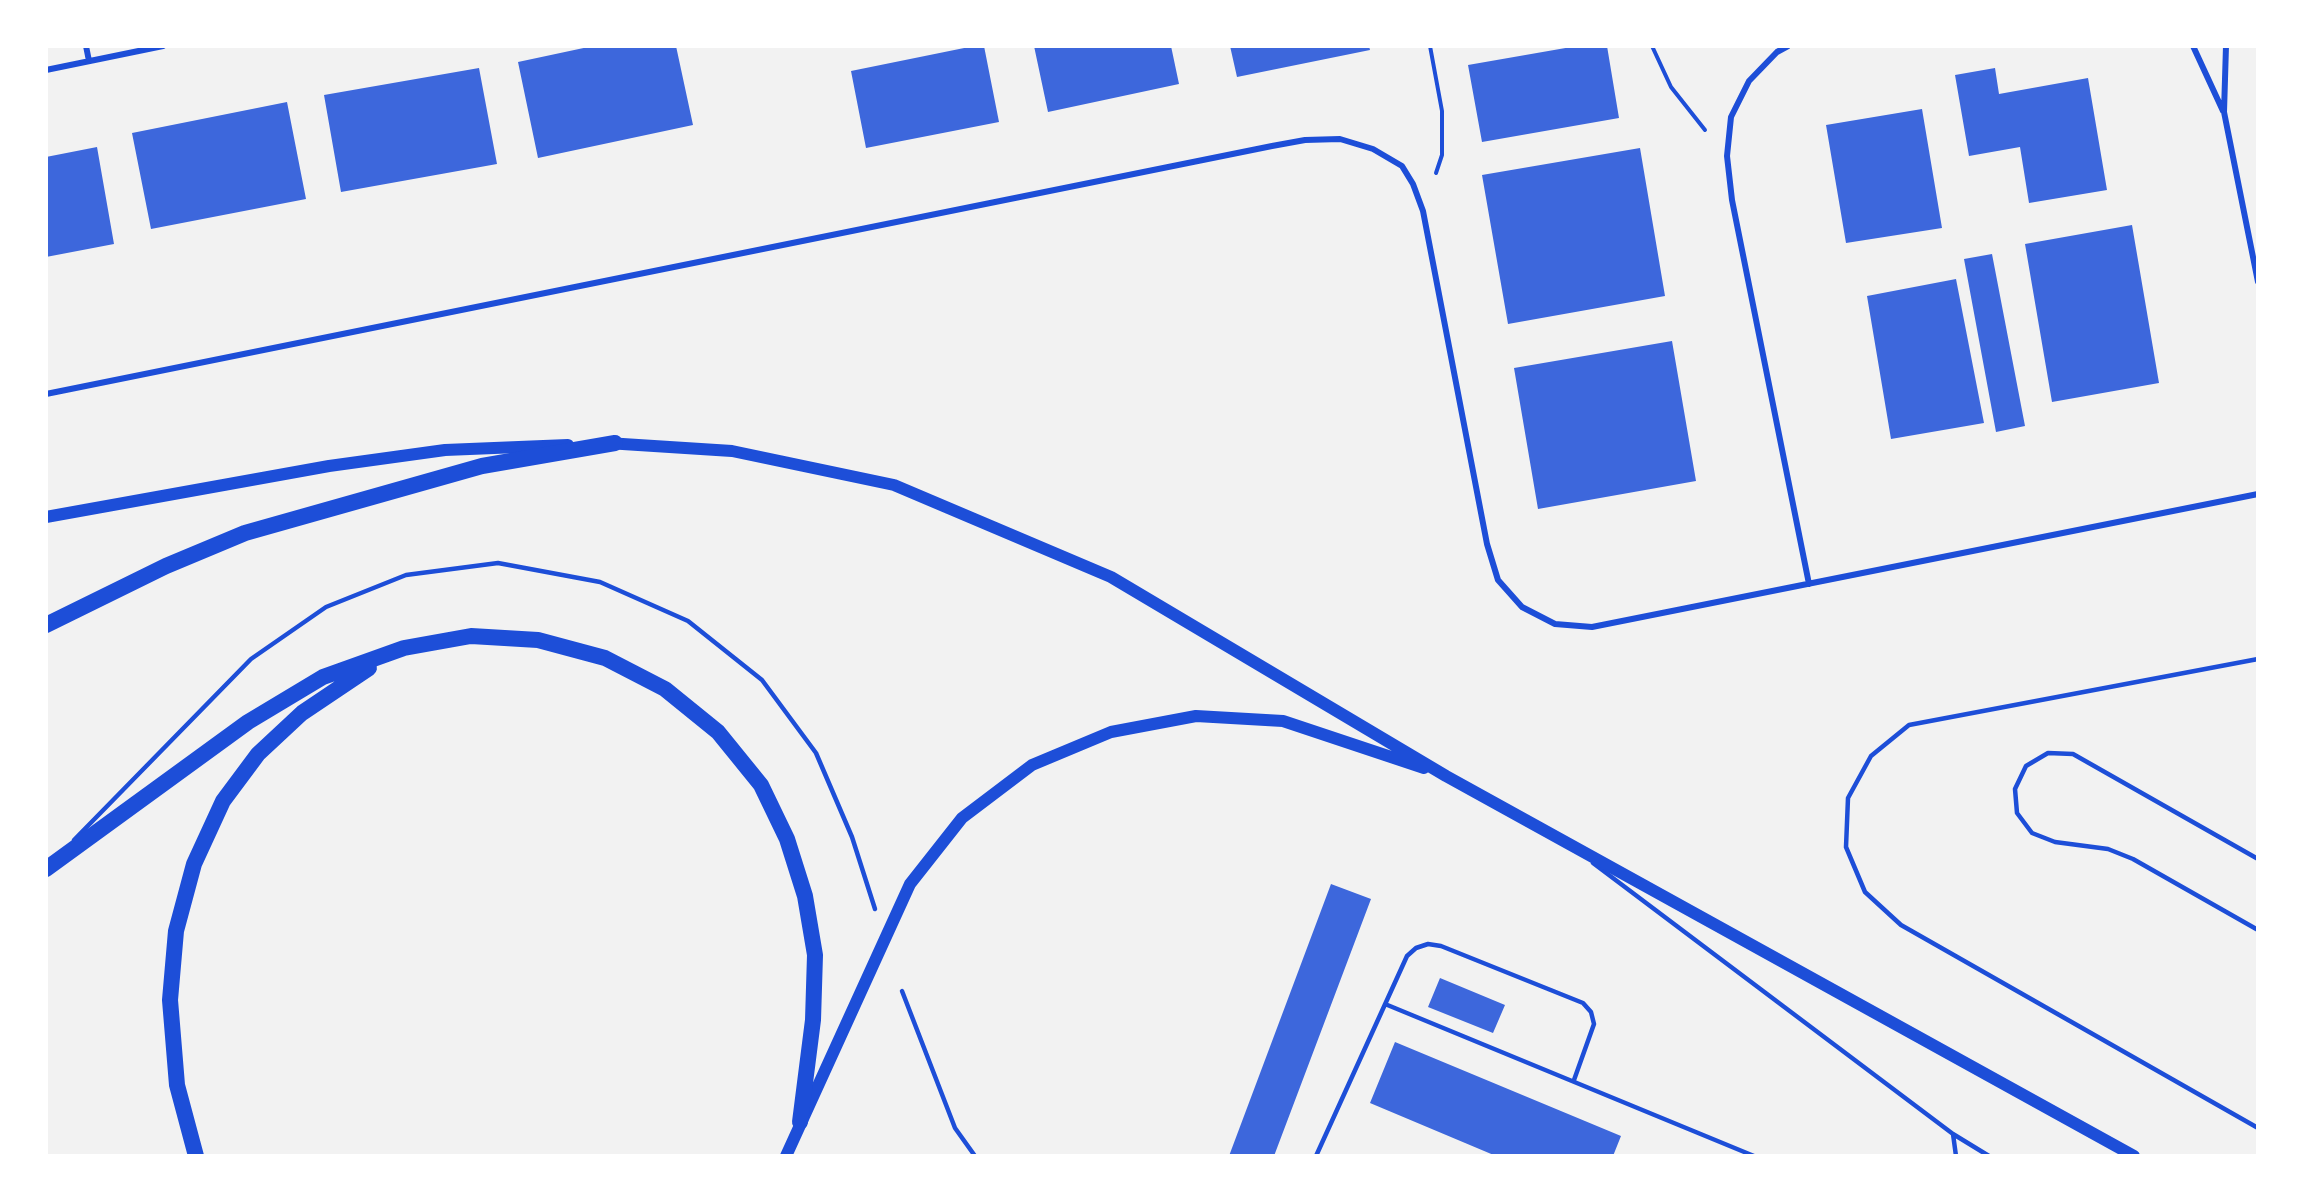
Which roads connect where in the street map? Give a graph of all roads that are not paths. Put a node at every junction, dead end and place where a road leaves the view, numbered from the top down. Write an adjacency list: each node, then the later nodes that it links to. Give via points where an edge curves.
1 (86, 46): 7 (street)
2 (163, 46): 6 (street)
3 (1788, 46): 15 (street, via 1749,81 1731,117 1727,156 1734,212)
4 (2193, 46): 9 (street)
5 (2226, 46): 9 (street)
6 (134, 49): 7 (street)
7 (89, 61): 8 (street)
8 (46, 70)
9 (2223, 112): 10 (street)
10 (2258, 282)
11 (46, 394): 15 (street, via 1305,140 1340,140 1373,149 1402,166 1413,184 1423,211 1487,544 1498,580 1522,607 1555,624 1592,627)
12 (615, 443): 14 (main road, via 434,452 318,468); 16 (highway, via 482,466 245,533 166,566); 19 (main road, via 732,451 894,485 1111,577)
13 (2258, 494): 15 (street)
14 (46, 517)
15 (1809, 584)
16 (46, 625)
17 (404, 648): 22 (highway, via 323,677 248,722); 28 (highway, via 471,636 538,640 594,655 665,688 718,732 761,785 788,839 805,896 815,955 813,1020); 31 (highway, via 302,713 258,754 223,801 194,864 176,931 170,1000 177,1085)
18 (2258, 659): 29 (lane, via 1909,725 1871,756 1848,798 1846,848 1865,892 1901,925)
19 (1446, 776): 20 (main road); 28 (main road, via 1283,721 1196,716 1111,732 1032,765 962,818 910,884)
20 (1560, 838): 30 (lane); 38 (main road)
21 (2258, 859): 24 (lane, via 2073,754 2048,753 2026,766 2015,789 2017,813 2032,833 2055,842 2108,849 2133,859)
22 (46, 868): 23 (lane, via 251,659 326,607 406,575 498,563 600,582 669,612 688,621 762,680 816,753 852,837)
23 (875, 909)
24 (2258, 930)
25 (902, 992): 33 (lane, via 955,1128)
26 (1385, 1004): 27 (lane); 27 (lane, via 1407,956 1428,944 1571,998 1591,1012 1594,1024); 34 (lane)
27 (1574, 1080): 35 (lane)
28 (800, 1122): 32 (main road)
29 (2258, 1128)
30 (1953, 1134): 36 (lane); 37 (lane)
31 (196, 1155)
32 (786, 1155)
33 (975, 1155)
34 (1316, 1155)
35 (1754, 1155)
36 (1956, 1155)
37 (1989, 1155)
38 (2134, 1155)

